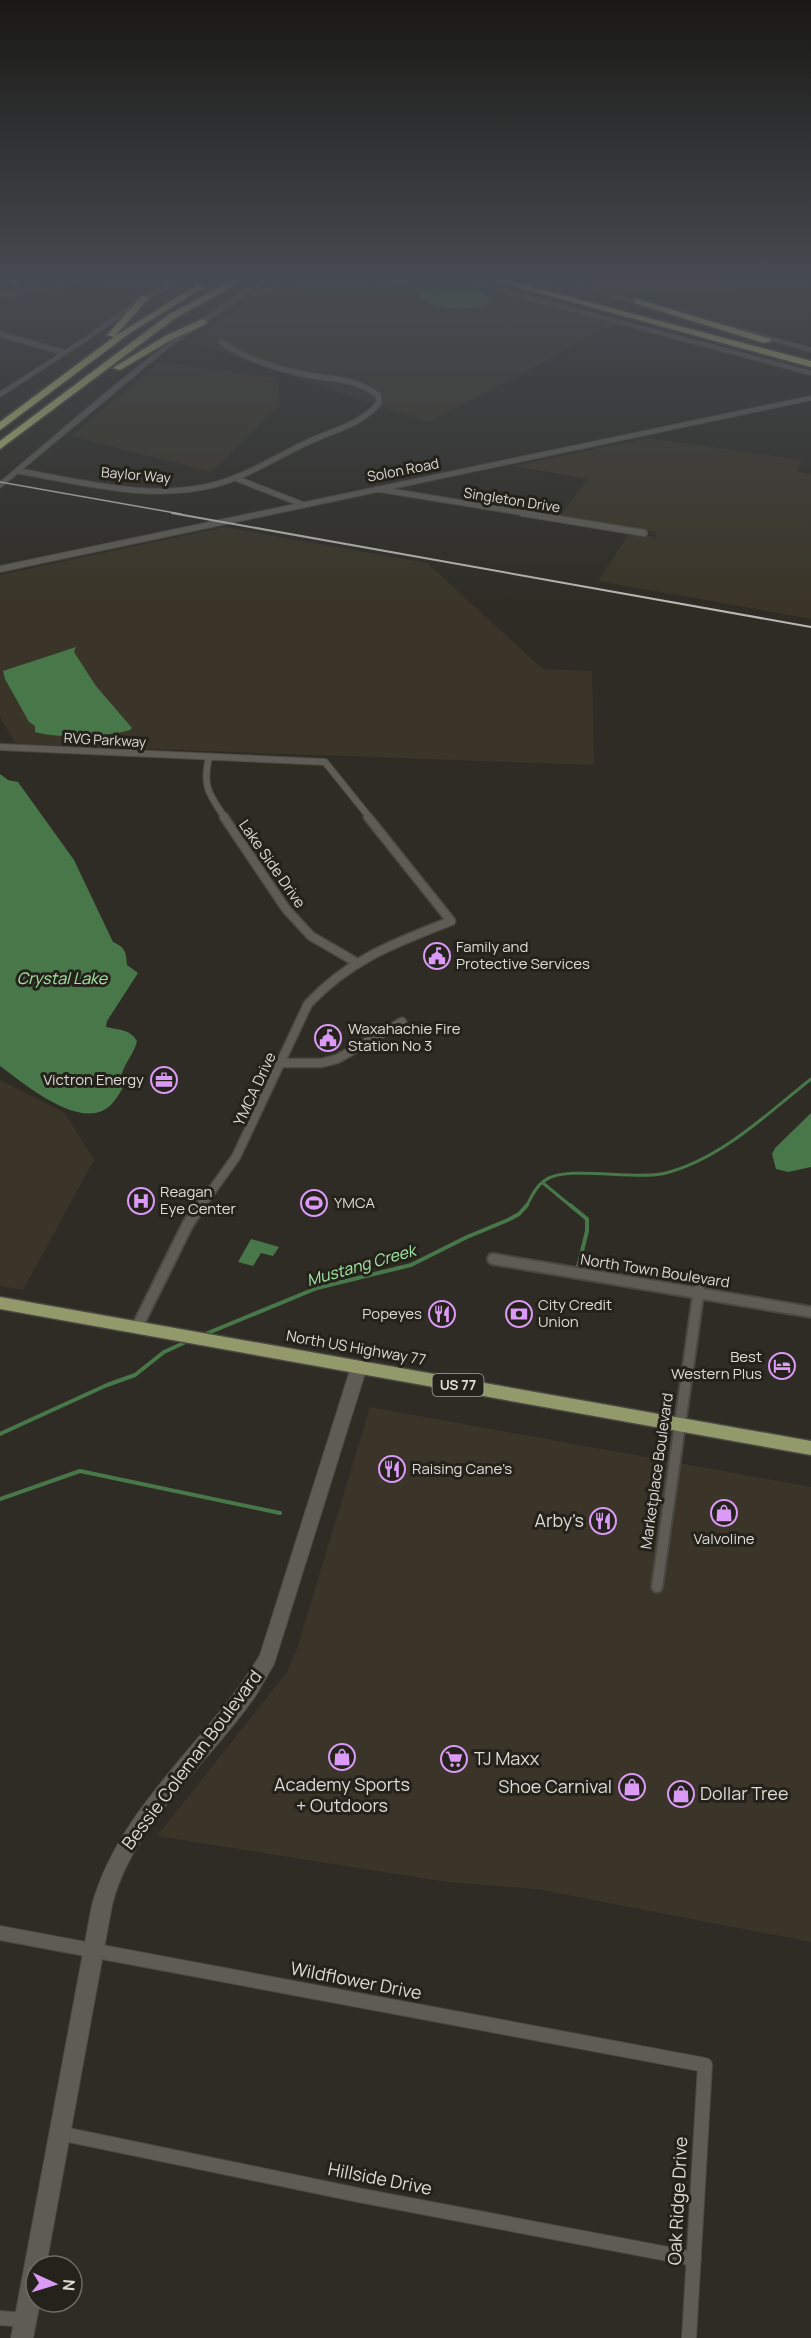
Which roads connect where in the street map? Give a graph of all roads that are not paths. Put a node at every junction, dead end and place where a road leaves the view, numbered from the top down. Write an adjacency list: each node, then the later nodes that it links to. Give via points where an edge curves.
1 (14, 385): 9 (street)
2 (54, 385): 8 (highway)
3 (55, 385): 8 (highway)
4 (80, 385): 11 (highway)
5 (92, 385): 11 (highway)
6 (119, 385): 15 (street)
7 (364, 385): 16 (street, Baylor Way, via 379,399 377,407 355,422)
8 (50, 389): 12 (highway)
9 (0, 394)
10 (811, 398): 18 (street, Solon Road)
11 (42, 414): 13 (highway)
12 (0, 427)
13 (0, 446)
14 (7, 470): 15 (street)
15 (18, 471): 16 (street, Baylor Way, via 162,491 200,488); 17 (street)
16 (235, 478): 19 (street)
17 (0, 486)
18 (377, 489): 19 (street, Solon Road); 20 (street, Singleton Drive)
19 (304, 504): 21 (street, Solon Road)
20 (644, 533)
21 (0, 569)
22 (0, 747): 23 (street, RVG Parkway)
23 (209, 757): 24 (street, RVG Parkway, via 325,762); 25 (street, Lake Side Drive, via 205,774 207,792 275,896 312,936)
24 (451, 921): 25 (street, YMCA Drive)
25 (354, 961): 27 (street, YMCA Drive, via 308,1004)
26 (402, 1022): 27 (street, via 337,1059 321,1064)
27 (281, 1063): 32 (street, YMCA Drive, via 236,1157 188,1224)
28 (494, 1259): 29 (street, North Town Boulevard)
29 (698, 1291): 31 (street, North Town Boulevard); 34 (street, Marketplace Boulevard)
30 (0, 1303): 32 (main road, North US Highway 77 / US 77)
31 (811, 1312)
32 (143, 1329): 33 (main road, North US Highway 77 / US 77)
33 (359, 1367): 34 (main road, North US Highway 77 / US 77); 38 (street, Bessie Coleman Boulevard, via 268,1658 249,1690 127,1844 110,1879)
34 (679, 1424): 35 (main road, North US Highway 77 / US 77); 36 (street, Marketplace Boulevard)
35 (811, 1448)
36 (657, 1587)
37 (0, 1932): 38 (street, Wildflower Drive)
38 (94, 1950): 39 (street, Wildflower Drive); 40 (street, Bessie Coleman Boulevard)
39 (705, 2065): 41 (street, Oak Ridge Drive)
40 (59, 2133): 41 (street, Hillside Drive); 43 (street, Bessie Coleman Boulevard)
41 (694, 2259): 44 (street, Oak Ridge Drive)
42 (0, 2318): 43 (street)
43 (24, 2329)
44 (689, 2338)

